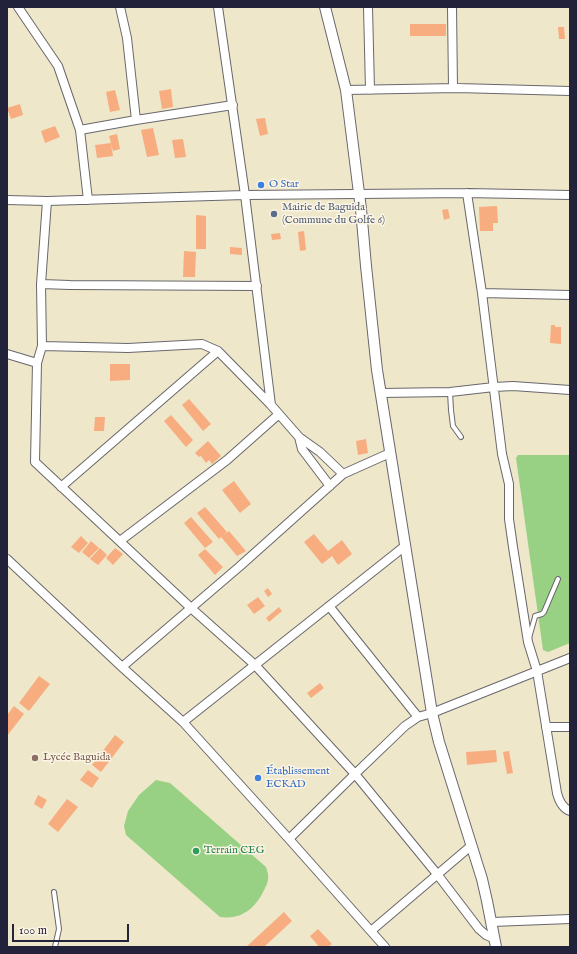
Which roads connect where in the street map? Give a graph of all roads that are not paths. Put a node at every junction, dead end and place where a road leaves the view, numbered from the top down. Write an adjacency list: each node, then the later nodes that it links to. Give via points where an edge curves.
1 (18, 7): 13 (street, via 58,66)
2 (120, 7): 12 (street, via 127,38)
3 (218, 7): 11 (street)
4 (325, 7): 8 (street)
5 (368, 7): 9 (street)
6 (452, 7): 7 (street)
7 (453, 88): 9 (street); 10 (street)
8 (346, 90): 9 (street); 15 (street)
9 (370, 90)
10 (570, 91)
11 (233, 105): 12 (street); 16 (street)
12 (136, 120): 13 (street)
13 (80, 130): 19 (street)
14 (467, 193): 15 (street); 17 (street); 23 (street)
15 (359, 194): 16 (street); 32 (street)
16 (245, 195): 19 (street); 22 (street)
17 (570, 195)
18 (7, 200): 20 (street)
19 (88, 200): 20 (street)
20 (47, 201): 21 (street)
21 (41, 284): 22 (street); 25 (street)
22 (257, 286): 33 (street)
23 (482, 293): 24 (street); 29 (street)
24 (570, 295)
25 (42, 346): 26 (street, via 128,348 202,344); 28 (street)
26 (218, 351): 33 (street); 40 (street)
27 (7, 354): 28 (street)
28 (37, 363): 40 (street, via 35,462)
29 (494, 386): 30 (street); 31 (street); 47 (street, via 502,454 509,484 509,519)
30 (570, 390)
31 (450, 392): 32 (street); 36 (lane, via 453,426)
32 (381, 393): 37 (street)
33 (271, 405): 34 (street)
34 (279, 414): 35 (street); 41 (street, via 227,460)
35 (299, 437): 38 (street, via 320,452); 39 (street, via 302,449)
36 (461, 437)
37 (390, 453): 38 (street); 42 (street)
38 (343, 474): 39 (street)
39 (330, 486): 46 (street)
40 (61, 487): 41 (street)
41 (120, 541): 46 (street)
42 (405, 546): 45 (street); 52 (street)
43 (7, 559): 50 (street)
44 (558, 579): 47 (lane, via 544,612 535,616)
45 (329, 606): 49 (street); 53 (street)
46 (191, 608): 49 (street); 50 (street)
47 (528, 642): 51 (street)
48 (570, 658): 51 (street)
49 (255, 665): 54 (street); 57 (street)
50 (122, 667): 54 (street)
51 (537, 671): 52 (street); 55 (street)
52 (432, 713): 53 (street); 60 (street)
53 (418, 717): 57 (street)
54 (183, 722): 59 (street)
55 (546, 727): 56 (street); 58 (street, via 556,792 559,801)
56 (570, 727)
57 (354, 774): 59 (street); 61 (street)
58 (570, 811)
59 (289, 839): 65 (street)
60 (472, 845): 61 (street); 64 (street)
61 (437, 874): 65 (street); 66 (street, via 479,929)
62 (54, 892): 67 (lane, via 59,929)
63 (570, 920): 64 (street)
64 (492, 922): 66 (street)
65 (371, 931): 68 (street)
66 (495, 943)
67 (55, 947)
68 (385, 947)

